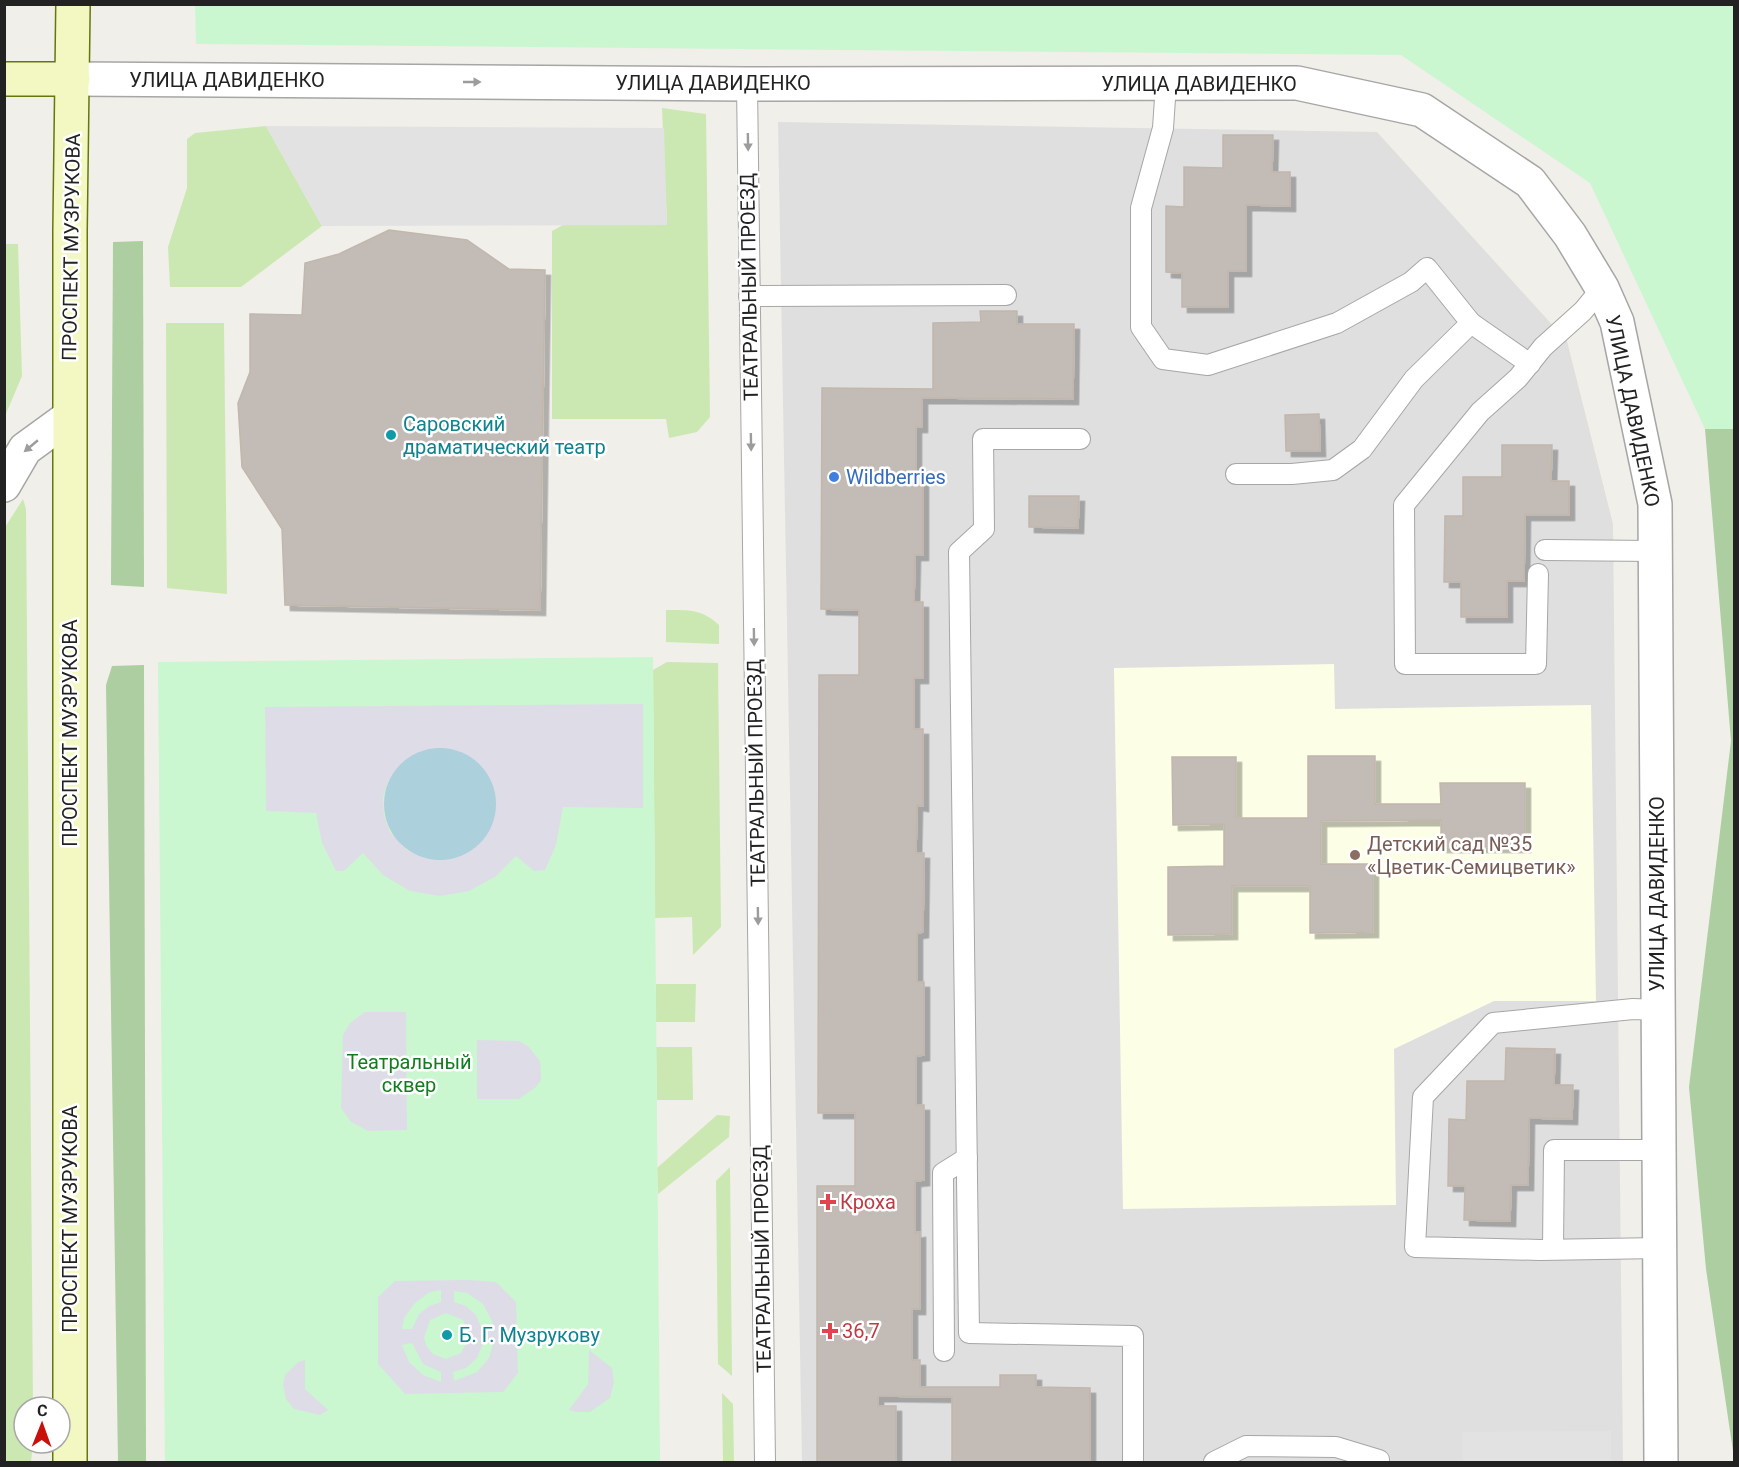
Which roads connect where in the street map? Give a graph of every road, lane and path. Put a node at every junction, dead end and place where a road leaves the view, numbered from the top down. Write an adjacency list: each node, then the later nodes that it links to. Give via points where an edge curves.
1 (73, 4): 3 (main road, ПРОСПЕКТ МУЗРУКОВА)
2 (4, 79): 3 (main road)
3 (73, 79): 4 (street, УЛИЦА ДАВИДЕНКО, one-way to 4); 11 (main road, ПРОСПЕКТ МУЗРУКОВА)
4 (747, 84): 5 (street, УЛИЦА ДАВИДЕНКО); 8 (lane, ТЕАТРАЛЬНЫЙ ПРОЕЗД, one-way to 8)
5 (1166, 84): 6 (street, УЛИЦА ДАВИДЕНКО, via 1297,83 1422,110 1530,182 1570,235); 9 (lane, via 1163,128 1141,208 1141,327 1163,359 1208,365 1337,323 1411,282 1427,268)
6 (1602, 288): 10 (lane); 16 (street, УЛИЦА ДАВИДЕНКО, via 1617,322 1653,493)
7 (1006, 295): 8 (lane)
8 (749, 296): 25 (lane, ТЕАТРАЛЬНЫЙ ПРОЕЗД, one-way to 25)
9 (1471, 323): 10 (lane); 13 (lane, via 1414,379 1362,449 1333,470)
10 (1530, 364): 17 (lane, via 1480,411 1404,505 1405,664 1536,664)
11 (69, 417): 14 (street, one-way to 14, via 25,449); 24 (main road, ПРОСПЕКТ МУЗРУКОВА)
12 (1080, 439): 20 (lane, via 983,439 984,529 959,552)
13 (1236, 474)
14 (4, 485)
15 (1545, 550): 16 (lane)
16 (1656, 551): 18 (street, УЛИЦА ДАВИДЕНКО)
17 (1538, 574)
18 (1658, 1010): 19 (street, УЛИЦА ДАВИДЕНКО); 22 (lane, via 1493,1023 1423,1097 1414,1247)
19 (1659, 1150): 21 (street, УЛИЦА ДАВИДЕНКО); 22 (lane, via 1554,1150)
20 (967, 1158): 23 (lane, via 943,1173); 26 (lane, via 969,1333 1134,1335)
21 (1660, 1248): 22 (lane); 29 (street, УЛИЦА ДАВИДЕНКО)
22 (1553, 1250)
23 (944, 1352)
24 (70, 1462)
25 (765, 1462)
26 (1133, 1462)
27 (1214, 1462): 28 (lane, via 1246,1446 1336,1447)
28 (1379, 1462)
29 (1661, 1462)

